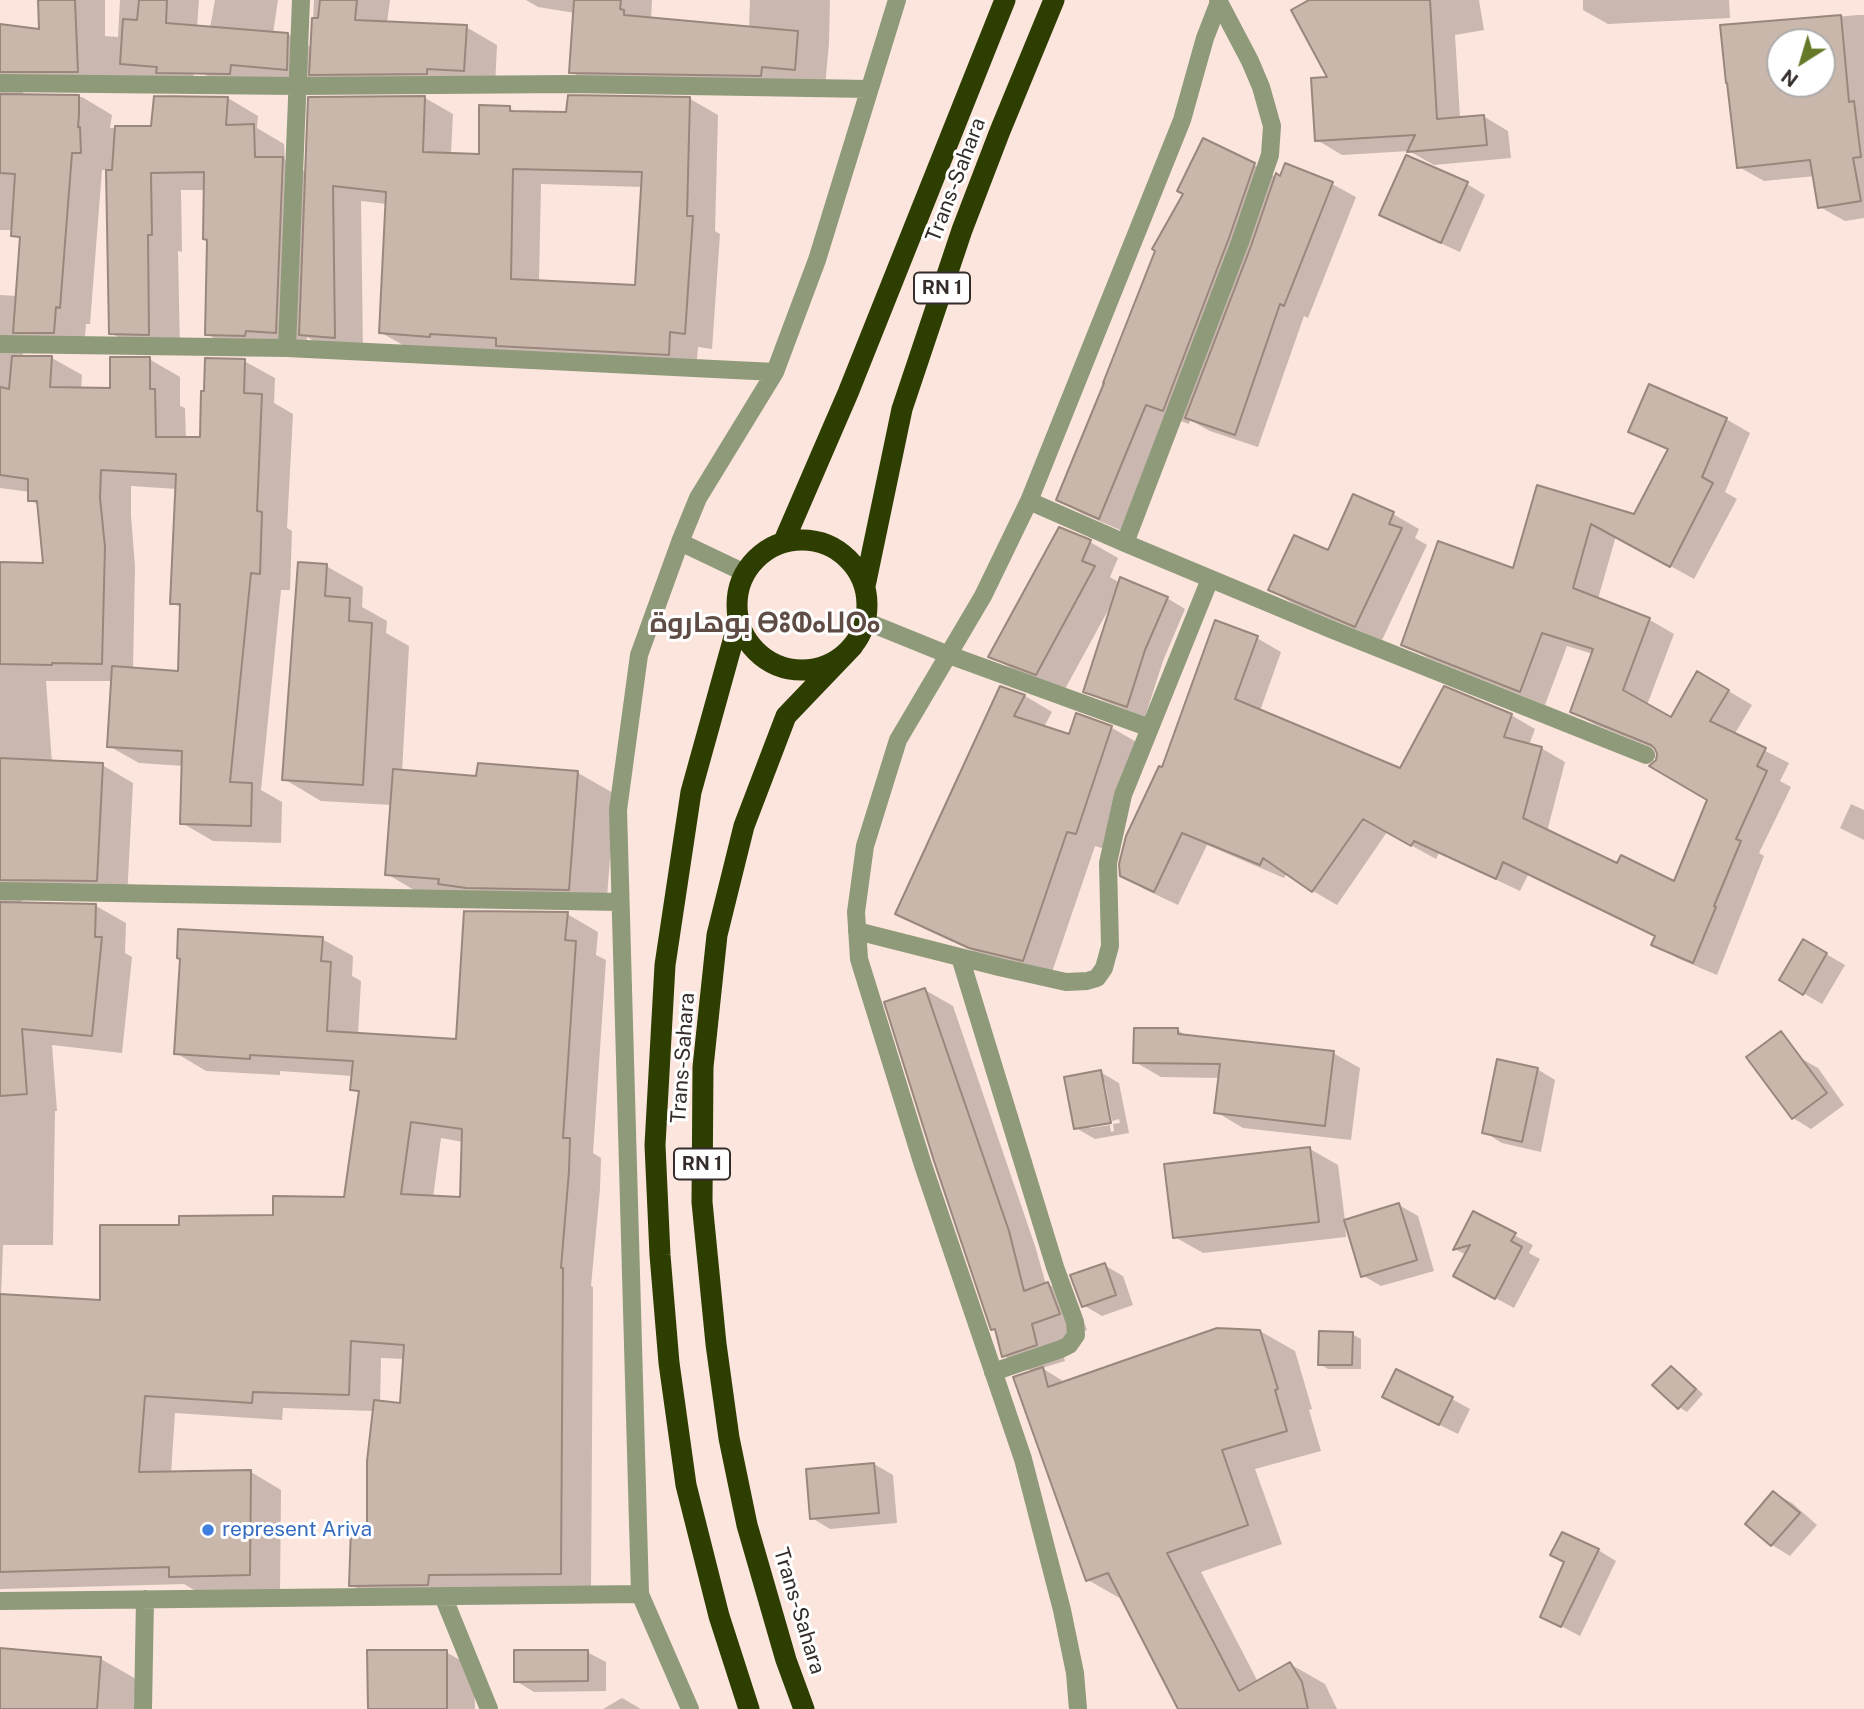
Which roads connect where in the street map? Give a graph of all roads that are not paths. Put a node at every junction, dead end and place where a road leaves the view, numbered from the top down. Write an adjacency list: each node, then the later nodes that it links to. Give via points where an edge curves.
1 (301, 0): 7 (street)
2 (897, 0): 8 (street)
3 (1005, 0): 13 (highway, Trans-Sahara / RN 1)
4 (1054, 0): 18 (highway, Trans-Sahara / RN 1, via 962,230 902,409)
5 (1219, 1): 12 (street, via 1182,120); 15 (street, via 1261,87 1272,126 1270,155)
6 (0, 83): 7 (street)
7 (297, 86): 8 (street); 10 (street)
8 (869, 89): 11 (street, via 817,260)
9 (0, 344): 10 (street)
10 (287, 348): 11 (street)
11 (775, 372): 14 (street, via 698,498)
12 (1029, 501): 15 (street); 22 (street)
13 (784, 541): 16 (highway, via 758,557); 18 (highway, via 820,542 839,551 855,566)
14 (680, 542): 16 (street); 26 (street, via 639,655 618,810)
15 (1125, 543): 17 (street)
16 (745, 573): 19 (highway, via 738,596)
17 (1210, 579): 23 (street); 24 (street)
18 (865, 586): 20 (highway)
19 (739, 619): 21 (highway, via 747,639 778,665 819,668); 37 (highway, Trans-Sahara / RN 1, via 691,792 665,965 655,1145 669,1363 686,1485 719,1616)
20 (865, 621): 21 (highway); 22 (street)
21 (853, 646): 38 (highway, Trans-Sahara / RN 1, via 786,716 744,825 717,935 704,1067 702,1202 729,1438 747,1525)
22 (949, 655): 23 (street); 27 (street, via 898,740 864,846)
23 (1150, 728): 28 (street, via 1123,795 1108,863 1110,946 1097,978 1066,982)
24 (1646, 755)
25 (0, 891): 26 (street)
26 (620, 902): 30 (street)
27 (857, 931): 28 (street); 29 (street, via 859,959)
28 (960, 957): 29 (street, via 1076,1335 1069,1345)
29 (993, 1372): 39 (street, via 1023,1459 1062,1609)
30 (640, 1594): 31 (street); 36 (street)
31 (443, 1596): 32 (street); 35 (street)
32 (145, 1599): 33 (street); 34 (street)
33 (0, 1601)
34 (143, 1709)
35 (489, 1709)
36 (690, 1709)
37 (749, 1709)
38 (804, 1709)
39 (1078, 1709)

